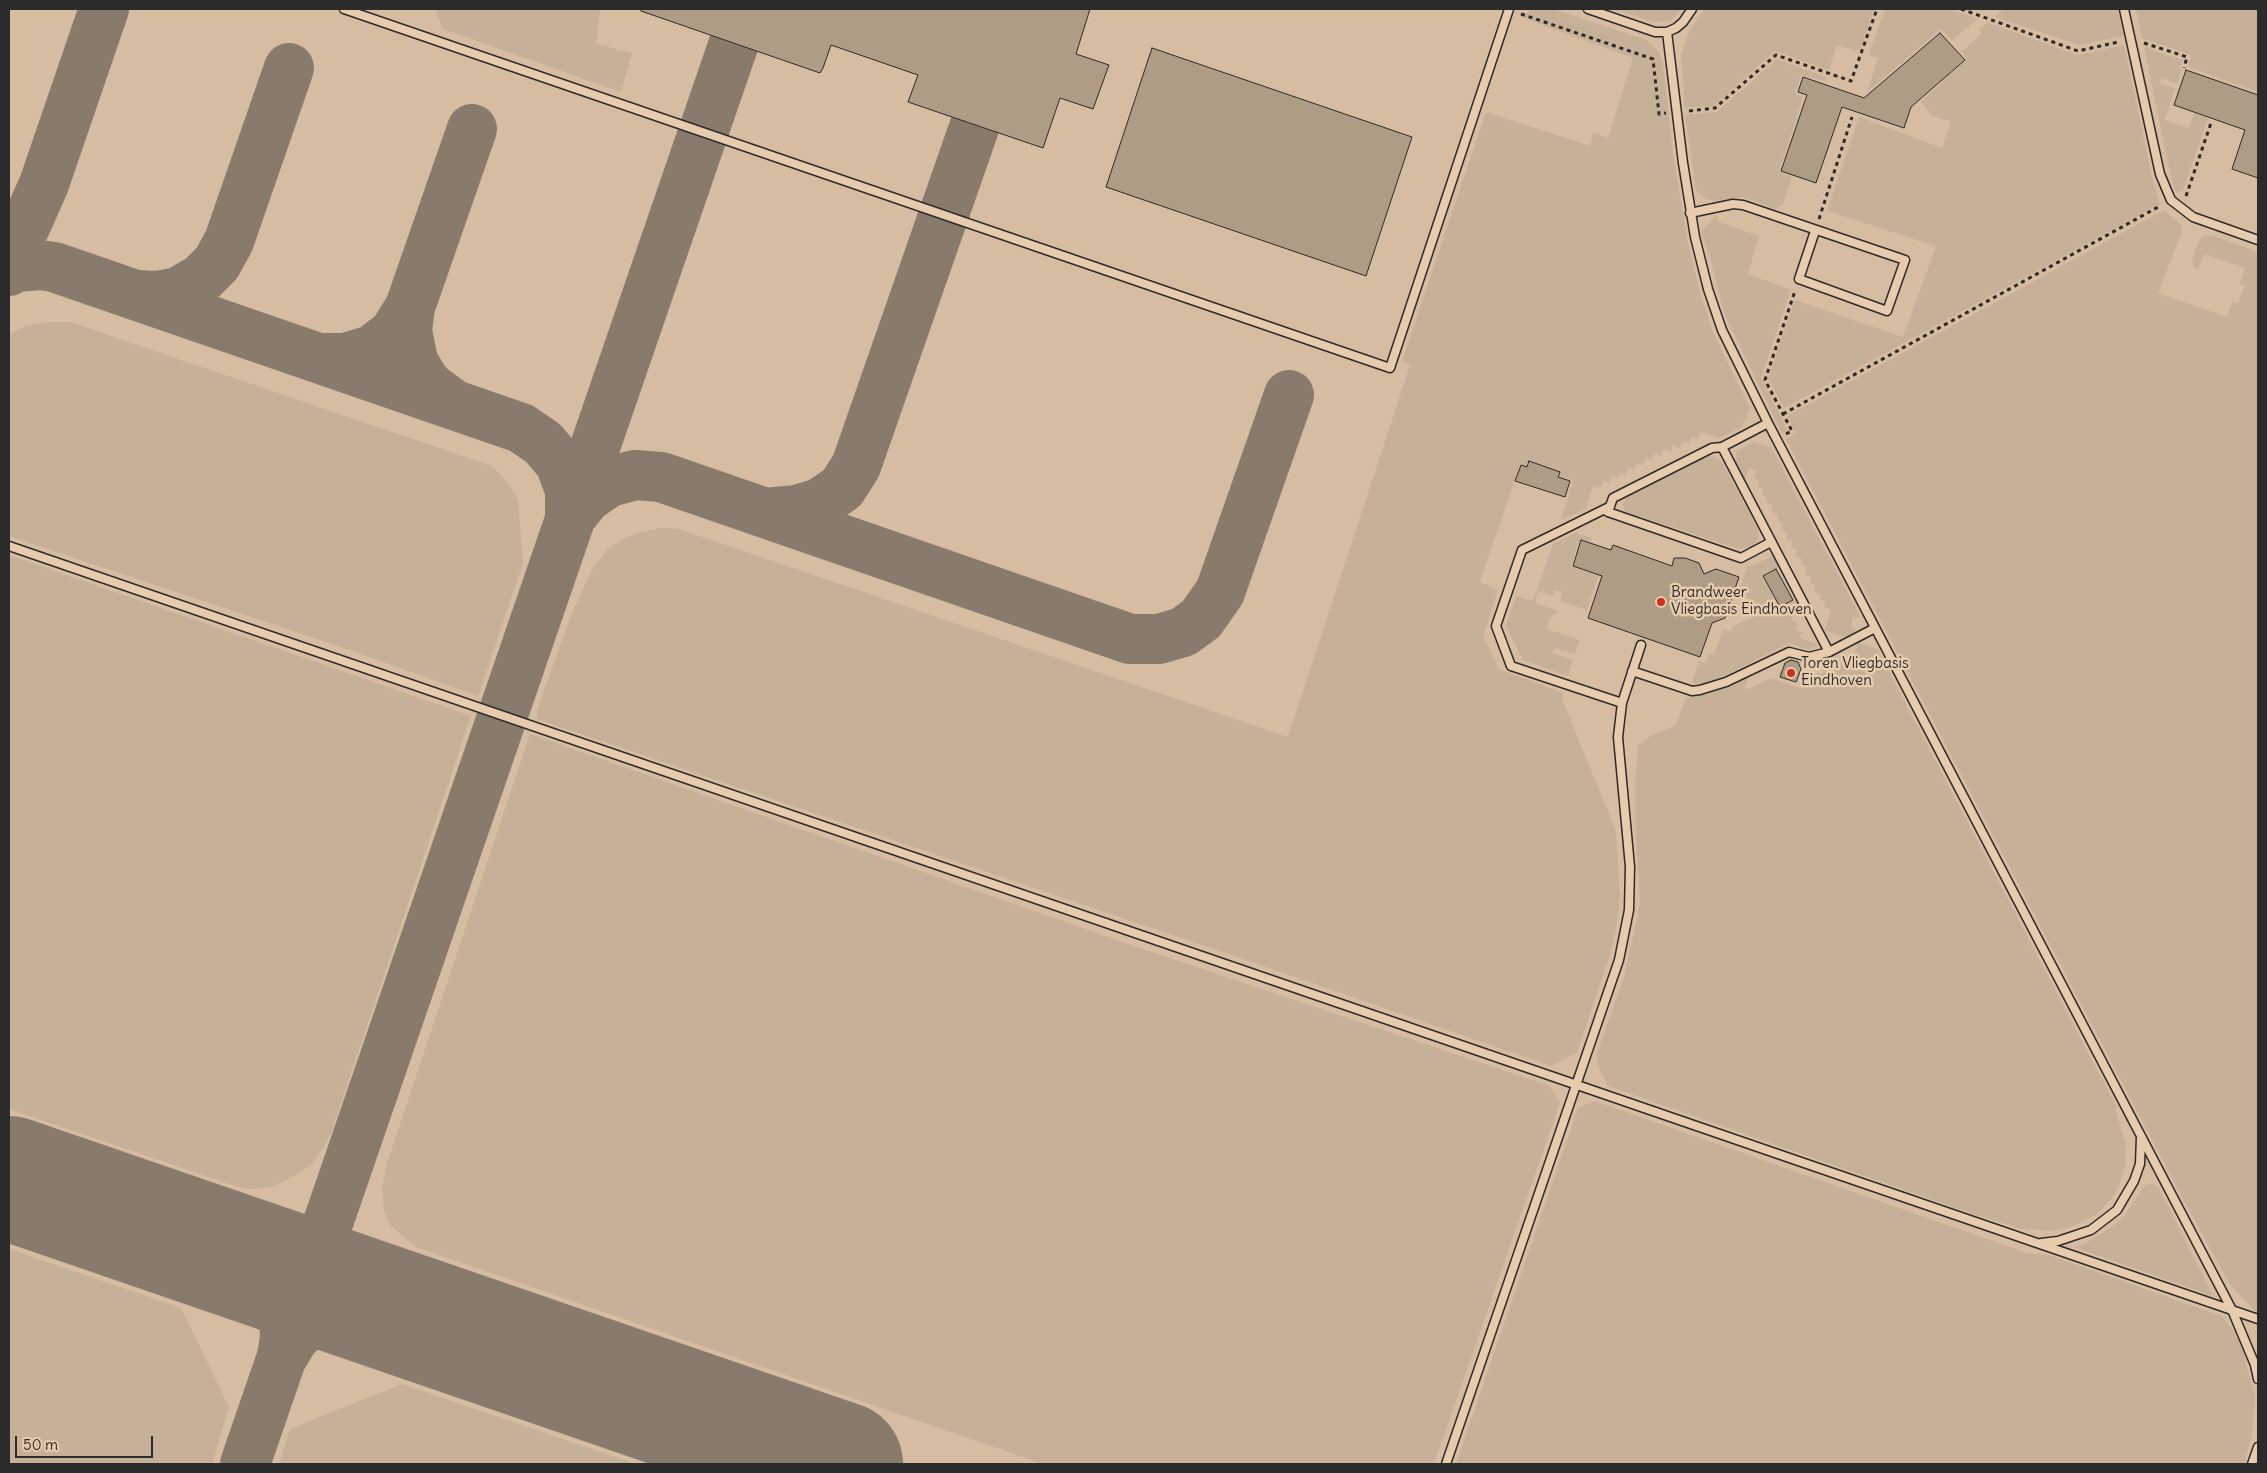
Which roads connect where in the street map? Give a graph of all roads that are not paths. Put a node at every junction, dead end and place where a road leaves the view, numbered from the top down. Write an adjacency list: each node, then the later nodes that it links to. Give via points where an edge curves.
1 (344, 9): 2 (lane, via 1390,368)
2 (1509, 9)
3 (1588, 9): 6 (lane, via 1655,32)
4 (1692, 9): 6 (lane, via 1683,22)
5 (2124, 9): 9 (lane, via 2160,174 2171,200 2193,217)
6 (1667, 32): 7 (lane)
7 (1690, 213): 8 (lane, via 1733,204 1744,205); 10 (lane, via 1708,289 1722,330)
8 (1815, 231): 8 (lane, via 1905,260 1888,311 1798,279)
9 (2258, 240)
10 (1768, 423): 11 (lane); 15 (lane)
11 (1722, 448): 12 (lane, via 1712,448 1612,498); 13 (lane)
12 (1609, 507): 13 (lane, via 1608,512 1741,558); 19 (lane, via 1522,550 1496,626 1511,666)
13 (1771, 542): 17 (lane)
14 (9, 546): 20 (lane)
15 (1875, 628): 17 (lane); 21 (lane)
16 (1641, 645): 18 (lane)
17 (1829, 652): 18 (lane, via 1809,657 1789,652 1726,682 1692,691)
18 (1632, 671): 19 (lane)
19 (1622, 703): 20 (lane, via 1618,736 1630,867 1629,910 1619,960)
20 (1577, 1084): 22 (lane); 27 (lane)
21 (2141, 1135): 22 (lane, via 2140,1164 2117,1210 2091,1230); 23 (lane)
22 (2038, 1244): 23 (lane)
23 (2232, 1310): 24 (lane); 25 (lane)
24 (2258, 1319)
25 (2258, 1379)
26 (2258, 1446): 28 (lane)
27 (1446, 1464)
28 (2252, 1464)

